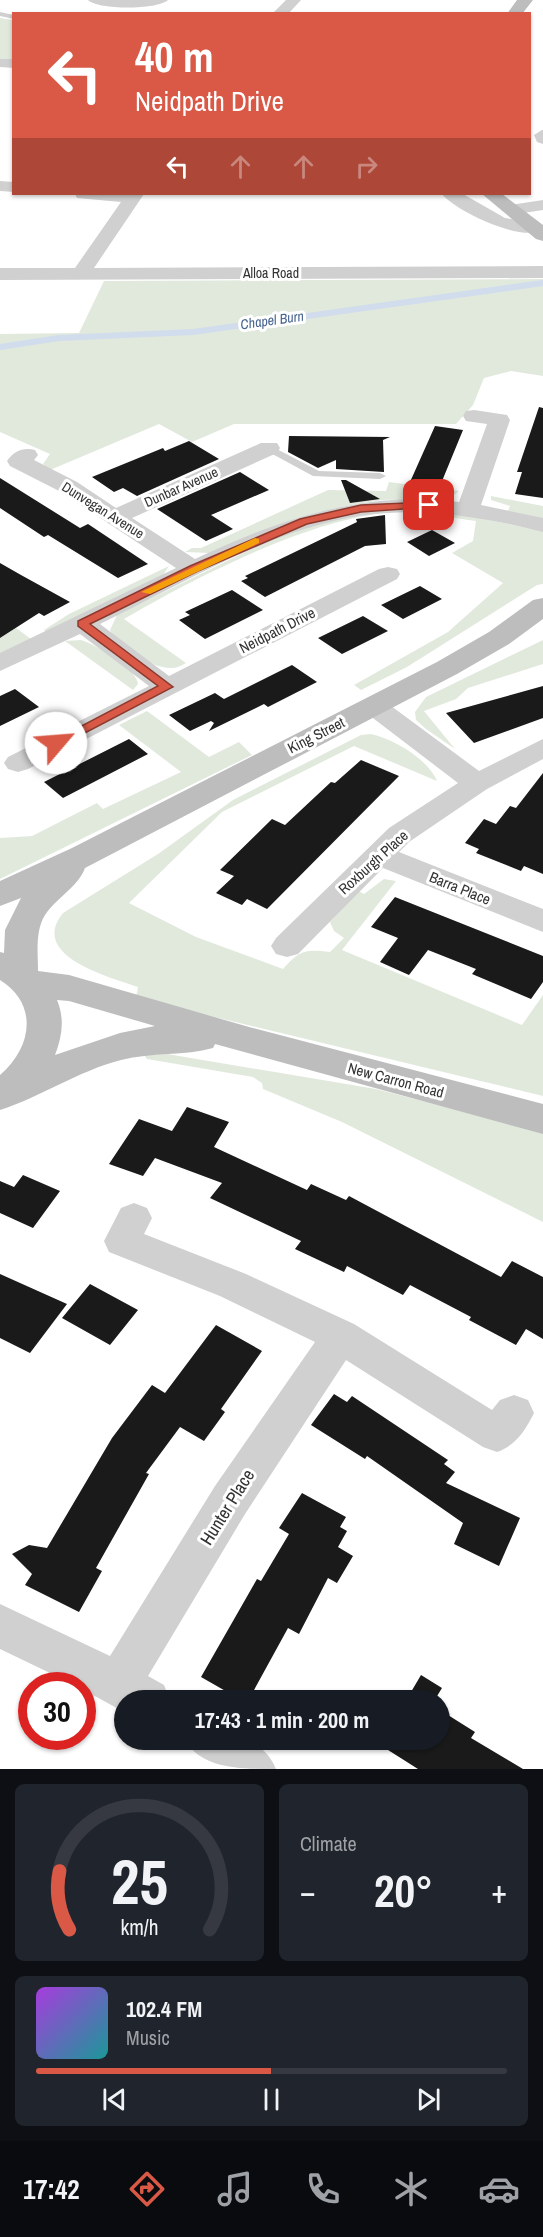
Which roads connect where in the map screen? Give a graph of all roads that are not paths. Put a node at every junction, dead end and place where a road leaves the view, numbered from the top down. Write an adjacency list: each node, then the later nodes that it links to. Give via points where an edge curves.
1 (95, 0): 2 (street, via 133,4)
2 (161, 0)
3 (294, 0): 5 (street)
4 (525, 0): 6 (main road)
5 (281, 12)
6 (516, 12)
7 (108, 195): 10 (street)
8 (453, 195): 13 (street, via 500,223)
9 (492, 195): 12 (main road)
10 (133, 196): 15 (street)
11 (543, 205): 12 (street)
12 (510, 210): 13 (main road)
13 (539, 231)
14 (543, 272): 15 (street, Alloa Road)
15 (81, 273): 16 (street, Alloa Road)
16 (0, 274)
17 (474, 416): 21 (street, via 499,420)
18 (269, 448): 20 (lane, via 317,474); 22 (street, Dunbar Avenue, via 240,454)
19 (27, 455): 22 (street, Dunvegan Avenue, via 18,461 69,487)
20 (380, 476)
21 (468, 508): 23 (street); 24 (street, via 399,505 334,513 277,531)
22 (114, 517): 24 (street, Dunvegan Avenue)
23 (543, 525)
24 (194, 569): 27 (street)
25 (388, 574): 29 (street, Neidpath Drive)
26 (543, 606): 30 (main road, King Street, via 499,638)
27 (82, 623): 28 (street); 29 (street)
28 (0, 663)
29 (167, 687): 32 (street, Neidpath Drive)
30 (374, 706): 33 (street); 35 (main road, King Street)
31 (543, 748): 33 (street, Roxburgh Place)
32 (18, 763)
33 (477, 783): 34 (street, Roxburgh Place, via 399,835)
34 (377, 855): 37 (street, Barra Place); 38 (street, Roxburgh Place)
35 (83, 856): 36 (main road, King Street); 39 (main road, King Street, via 31,909 22,930)
36 (0, 896)
37 (543, 921)
38 (305, 937)
39 (16, 974): 40 (main road, New Carron Road); 41 (main road, via 43,1008 45,1028 41,1048 30,1068)
40 (249, 1041): 41 (main road, New Carron Road, via 166,1037 130,1042); 42 (main road, New Carron Road)
41 (0, 1096)
42 (543, 1119)
43 (134, 1218): 44 (street, via 122,1241 159,1253)
44 (340, 1336): 45 (street, via 497,1434); 48 (street, Hunter Place, via 230,1500)
45 (514, 1413)
46 (0, 1626): 47 (street)
47 (130, 1690)
48 (135, 1690)
49 (224, 1750): 50 (street)
50 (254, 1769)

